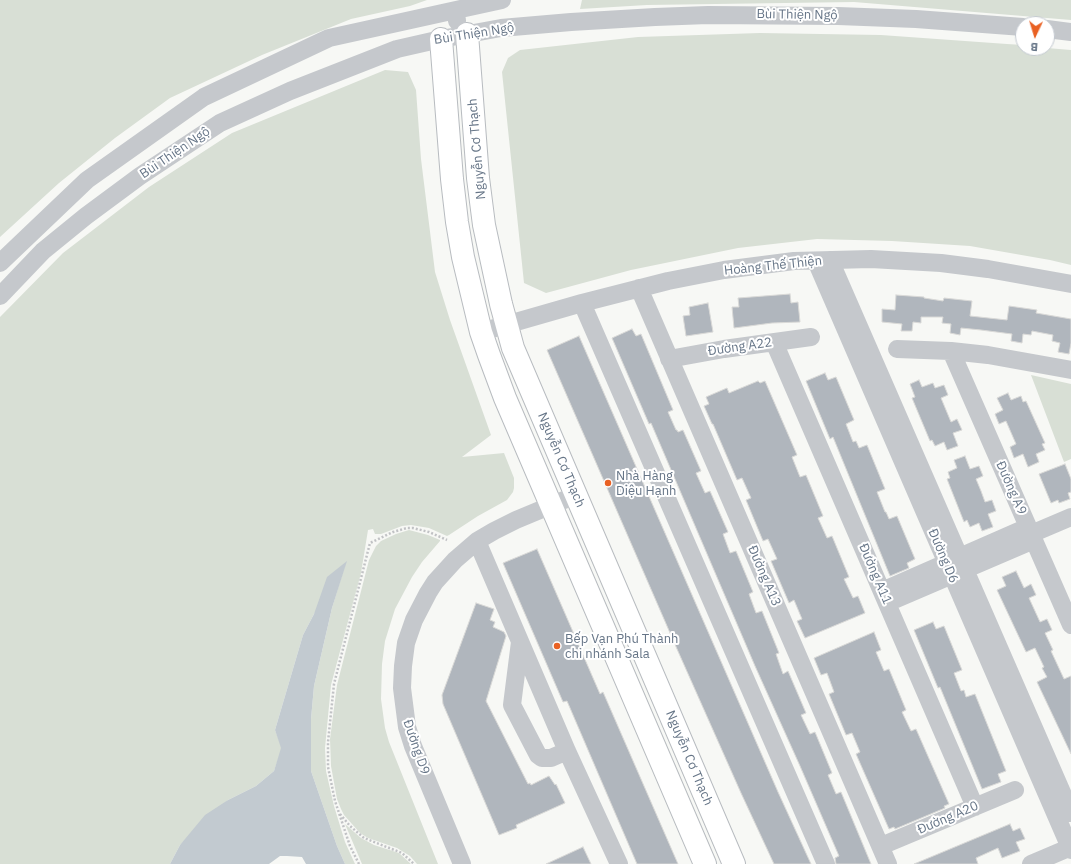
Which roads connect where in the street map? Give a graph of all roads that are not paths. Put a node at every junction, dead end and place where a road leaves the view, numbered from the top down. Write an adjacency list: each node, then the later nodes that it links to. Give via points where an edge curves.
1 (502, 0): 2 (street)
2 (456, 10): 6 (street); 8 (street, via 329,38 204,97 88,180)
3 (1015, 26): 6 (street, Bùi Thiện Ngộ, via 838,16 708,15 609,19 501,28)
4 (1055, 30): 5 (street)
5 (1071, 32)
6 (455, 36): 11 (street, Bùi Thiện Ngộ, via 397,49 290,91 220,123 140,176 86,216 43,251); 13 (main road, Nguyễn Cơ Thạch, via 484,225); 14 (main road, Nguyễn Cơ Thạch, via 451,171 463,257)
7 (823, 261): 9 (street, Hoàng Thế Thiện, via 871,259 941,263); 10 (street, Hoàng Thế Thiện, via 786,262 724,270); 26 (street, Đường D6)
8 (0, 263)
9 (1071, 284)
10 (639, 288): 12 (street, Hoàng Thế Thiện); 19 (street, Đường A13)
11 (0, 296)
12 (582, 303): 13 (street, Hoàng Thế Thiện); 40 (street)
13 (506, 325): 14 (street, Hoàng Thế Thiện); 21 (main road, Nguyễn Cơ Thạch, via 513,348)
14 (482, 332): 22 (main road, Nguyễn Cơ Thạch, via 505,398)
15 (811, 337): 16 (street, Đường A22)
16 (774, 342): 19 (street, Đường A22); 27 (street, Đường A11)
17 (897, 349): 18 (street)
18 (951, 351): 20 (street); 24 (street, Đường A9)
19 (669, 359): 34 (street, Đường A13)
20 (1071, 370)
21 (576, 496): 22 (street, Đường D9); 39 (main road, Nguyễn Cơ Thạch)
22 (551, 506): 25 (street, Đường D9, via 516,520); 38 (main road, Nguyễn Cơ Thạch)
23 (1071, 517): 24 (street)
24 (1031, 534): 26 (street); 28 (street, Đường A9)
25 (477, 542): 29 (street); 36 (street, Đường D9, via 445,570 428,593 406,643 403,666 402,688 407,727)
26 (955, 566): 27 (street); 33 (street, Đường D6); 35 (street, Đường D6)
27 (885, 597): 32 (street, Đường A11)
28 (1071, 625)
29 (520, 642): 30 (street); 30 (street, via 512,705 538,755 542,758 551,758)
30 (567, 751): 37 (street)
31 (1015, 790): 32 (street, Đường A20)
32 (975, 806): 34 (street, Đường A20)
33 (1071, 813)
34 (881, 846): 41 (street, Đường A13)
35 (1071, 848): 42 (street)
36 (462, 864)
37 (619, 864)
38 (705, 864)
39 (734, 864)
40 (826, 864)
41 (888, 864)
42 (1031, 864)

